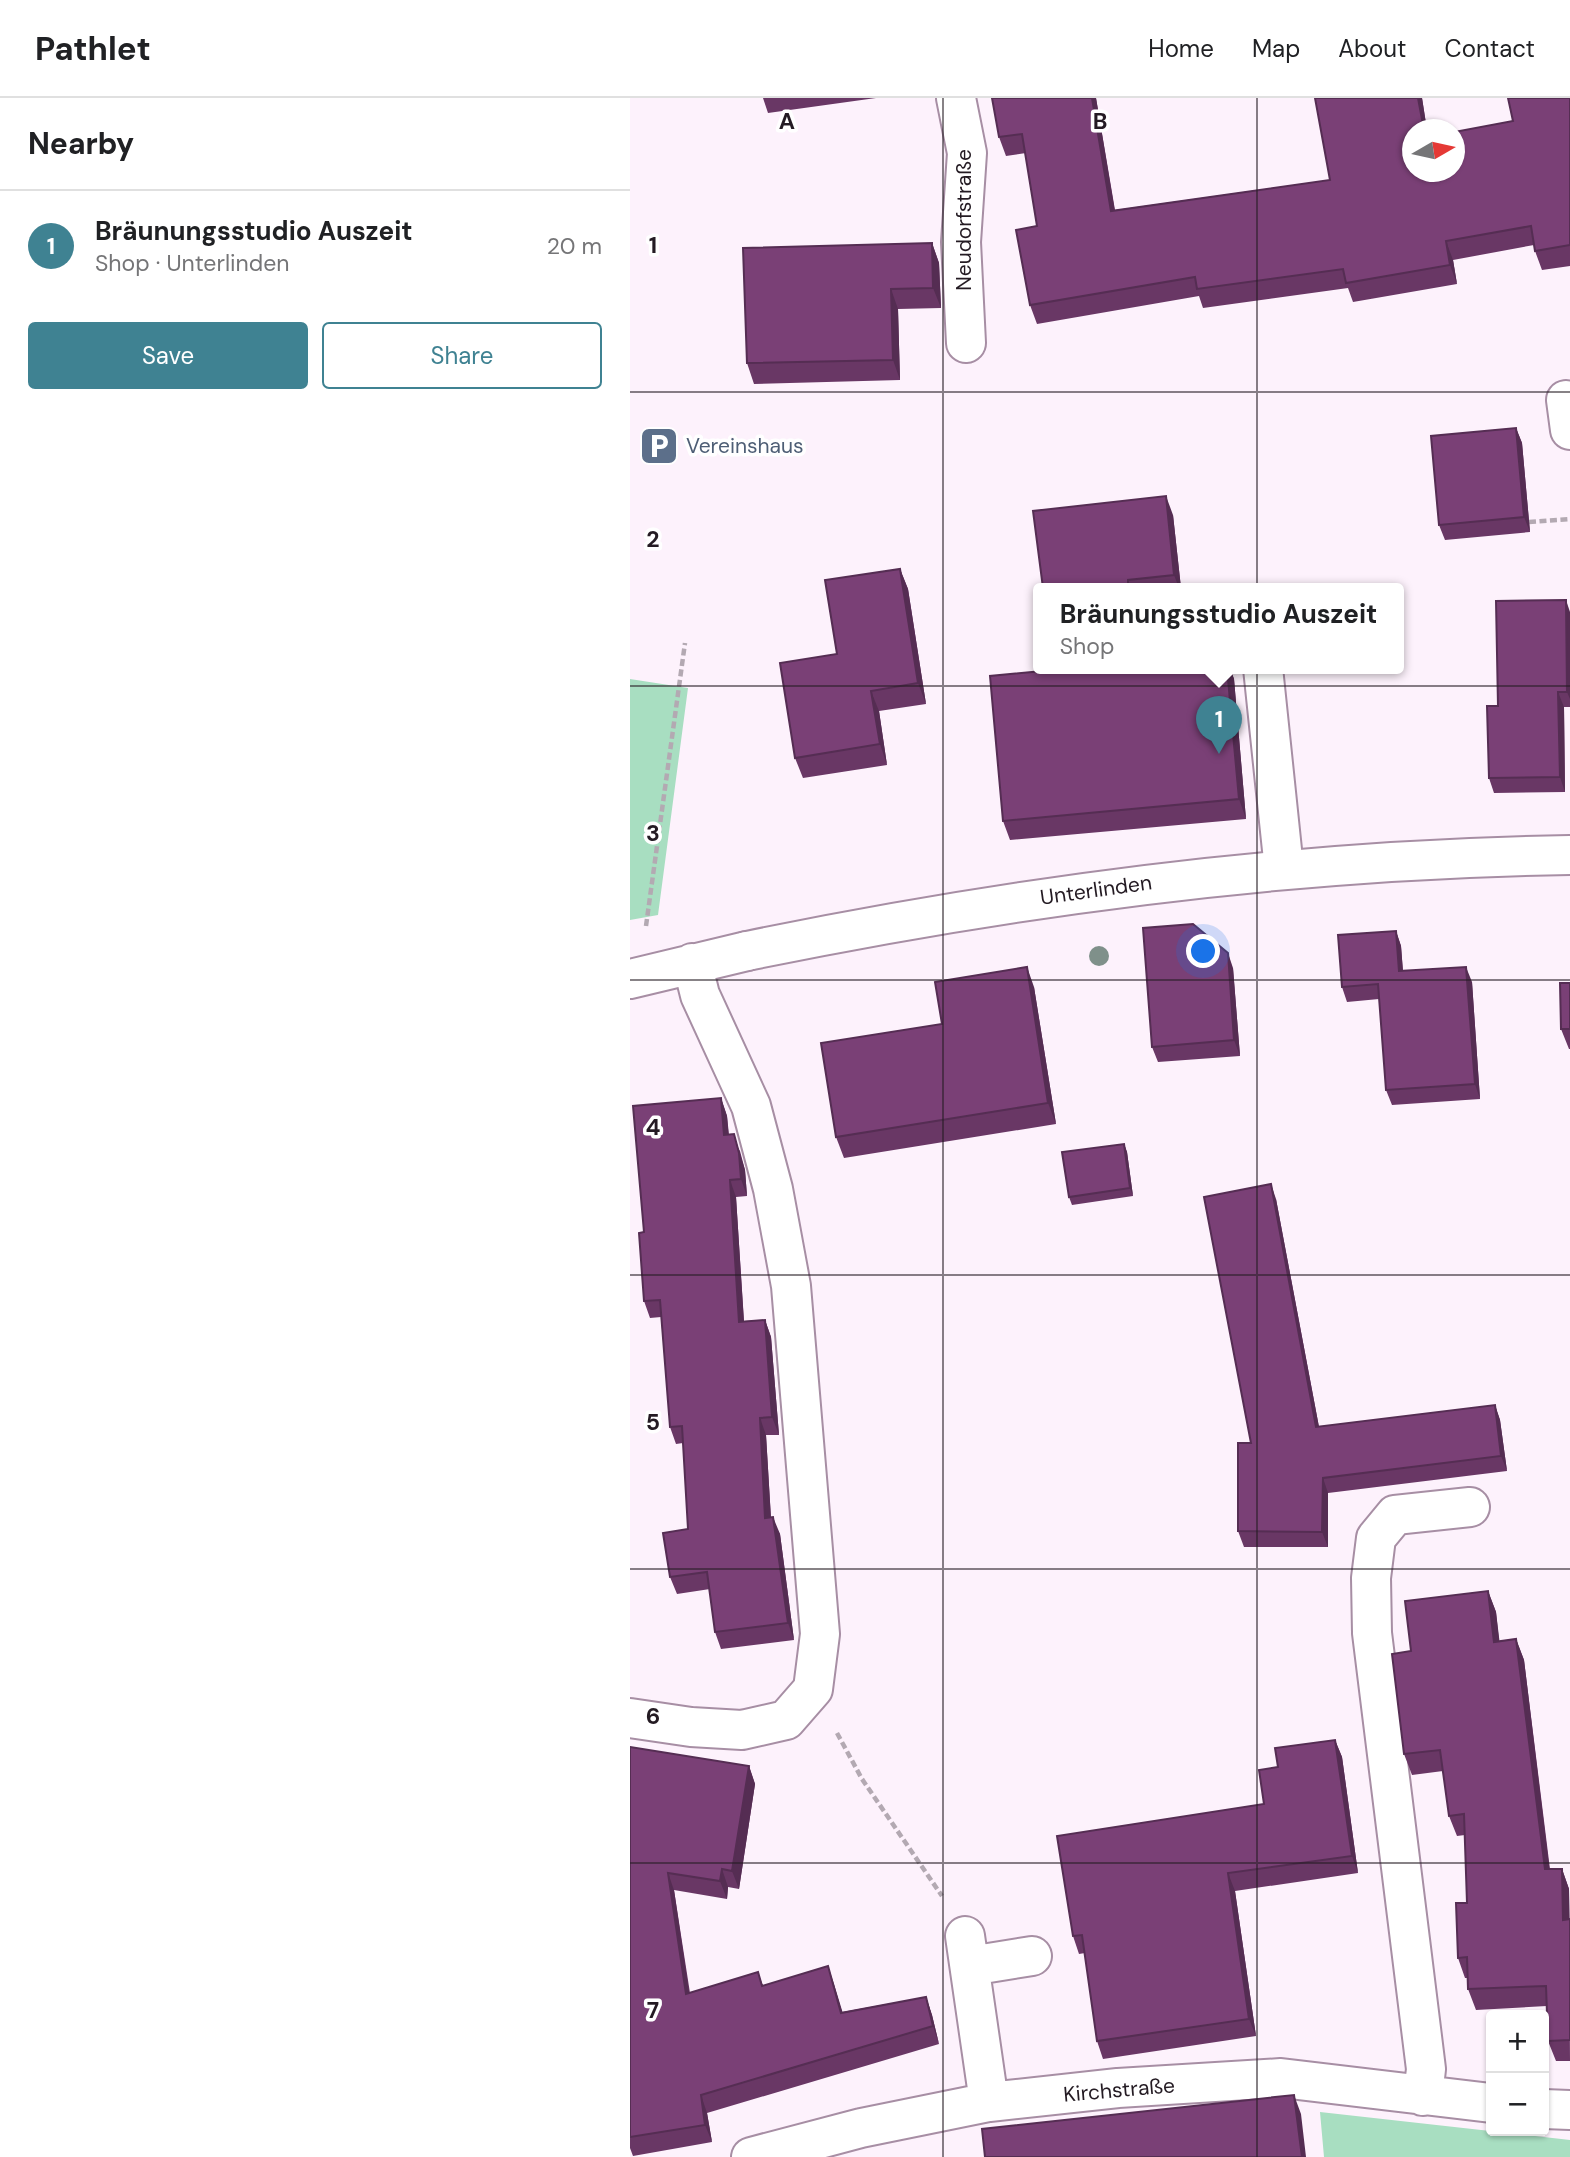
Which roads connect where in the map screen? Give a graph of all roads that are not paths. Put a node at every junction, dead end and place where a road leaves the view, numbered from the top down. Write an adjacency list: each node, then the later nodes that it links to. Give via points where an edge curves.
1 (956, 98): 2 (street, Neudorfstraße, via 967,153 961,242)
2 (965, 344)
3 (1264, 674): 5 (street)
4 (1570, 855): 5 (street, Unterlinden)
5 (1284, 869): 6 (street, Unterlinden, via 1060,895 878,924)
6 (692, 963): 7 (street, Unterlinden); 9 (street, via 700,995 751,1106 773,1189 791,1286 820,1634 813,1689 786,1720 742,1730)
7 (630, 979)
8 (1470, 1507): 11 (street, via 1395,1515 1376,1538 1370,1578 1372,1633 1426,2069)
9 (630, 1718)
10 (1032, 1956): 12 (street, via 967,1951)
11 (1423, 2095): 12 (street, Kirchstraße, via 1281,2078); 13 (street, Kirchstraße)
12 (989, 2102): 16 (street, Kirchstraße)
13 (1486, 2103)
14 (1549, 2109): 15 (street)
15 (1570, 2110)
16 (751, 2157)

